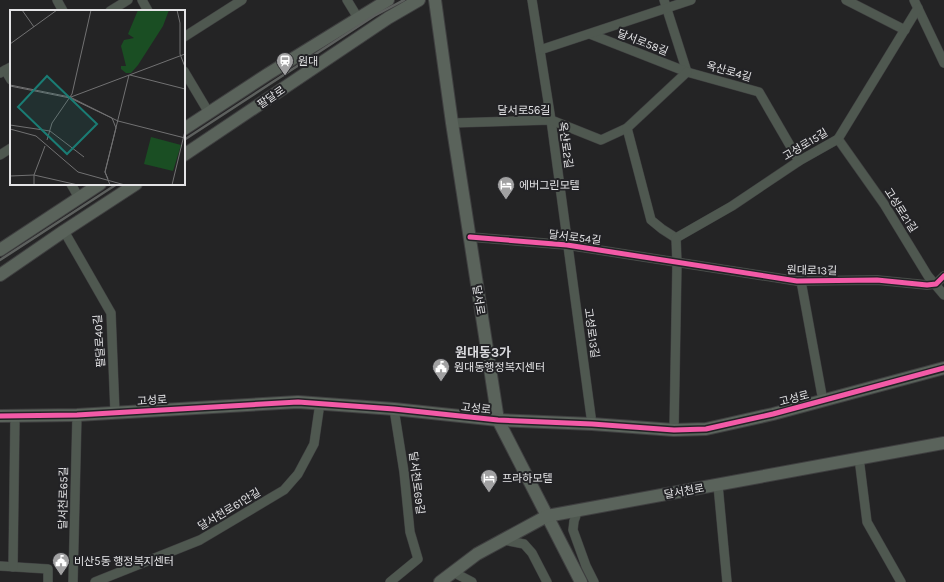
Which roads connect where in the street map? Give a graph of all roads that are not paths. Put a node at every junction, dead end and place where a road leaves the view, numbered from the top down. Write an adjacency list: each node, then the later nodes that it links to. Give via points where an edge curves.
1 (57, 0): 14 (street)
2 (128, 0): 15 (street)
3 (142, 0): 16 (street)
4 (242, 0): 20 (street)
5 (347, 0): 17 (street)
6 (388, 0): 17 (main road)
7 (419, 0): 32 (main road, 팔달로, via 388,18)
8 (435, 0): 27 (main road, 달서로)
9 (532, 0): 21 (street, 옥산로2길)
10 (691, 0): 12 (street, 달서로58길)
11 (846, 0): 18 (street)
12 (666, 4): 19 (street, 달서로58길); 23 (street)
13 (916, 4): 18 (street, 고성로15길); 22 (street)
14 (62, 10)
15 (112, 10)
16 (147, 10)
17 (358, 18): 25 (main road)
18 (905, 30): 30 (street, 고성로15길)
19 (590, 34): 21 (street, 달서로58길); 23 (street, 달서로58길)
20 (185, 36)
21 (540, 50): 26 (street, 옥산로2길)
22 (944, 63)
23 (687, 72): 29 (street, 달서로56길); 34 (street, 옥산로4길, via 759,92)
24 (185, 73): 25 (street)
25 (209, 113): 28 (main road)
26 (551, 120): 27 (street, 달서로56길); 29 (street, 달서로56길, via 601,140); 42 (street, 옥산로2길)
27 (452, 123): 40 (main road, 달서로)
28 (185, 128)
29 (627, 128): 41 (street, via 651,220)
30 (838, 139): 34 (street, 고성로15길); 48 (street, 고성로21길, via 884,204 928,276)
31 (10, 149): 33 (street)
32 (185, 154)
33 (0, 155)
34 (799, 161): 41 (street, 고성로15길, via 732,206)
35 (72, 185): 38 (street)
36 (98, 185): 38 (main road)
37 (134, 185): 39 (main road)
38 (79, 198): 43 (main road)
39 (64, 231): 45 (main road); 54 (street, 팔달로40길, via 111,313)
40 (470, 237): 42 (street, 달서로54길); 58 (main road, 달서로)
41 (676, 238): 44 (street)
42 (568, 245): 44 (street, 달서로54길); 59 (street, 고성로13길)
43 (0, 250)
44 (677, 263): 47 (street, 원대로13길); 60 (street)
45 (0, 275)
46 (944, 276): 48 (street)
47 (801, 281): 48 (street, 원대로13길, via 877,280); 51 (street)
48 (936, 284): 49 (street, 고성로21길)
49 (944, 295)
50 (944, 368): 51 (main road, 고성로)
51 (823, 401): 60 (main road, 고성로, via 706,429)
52 (320, 403): 53 (main road, 고성로); 54 (main road, 고성로, via 259,403); 72 (street, 달서천로61안길, via 314,444 298,474 284,490 200,540)
53 (394, 409): 58 (main road, 고성로); 73 (street, 달서천로69길, via 410,532 418,559)
54 (115, 412): 55 (main road, 고성로)
55 (77, 415): 57 (main road, 고성로); 71 (street, 달서천로65길)
56 (0, 416): 57 (main road, 고성로)
57 (15, 416): 68 (street)
58 (498, 420): 59 (main road, 고성로); 65 (main road, 달서로)
59 (592, 424): 60 (main road, 고성로)
60 (674, 430)
61 (944, 443): 62 (main road, 달서천로)
62 (860, 458): 63 (main road, 달서천로); 80 (street, via 867,522)
63 (718, 484): 64 (main road, 달서천로); 79 (street)
64 (578, 510): 65 (main road, 달서천로); 78 (street, via 573,530)
65 (547, 516): 66 (main road, 달서천로); 77 (main road, 달서로)
66 (504, 540): 69 (main road, 달서천로, via 477,554); 76 (street, via 524,544 532,553)
67 (0, 566): 68 (street)
68 (13, 567): 70 (street, via 48,570)
69 (453, 572): 74 (main road, 달서천로); 75 (street)
70 (48, 582)
71 (73, 582)
72 (95, 582)
73 (390, 582)
74 (440, 582)
75 (472, 582)
76 (547, 582)
77 (581, 582)
78 (594, 582)
79 (727, 582)
80 (901, 582)

